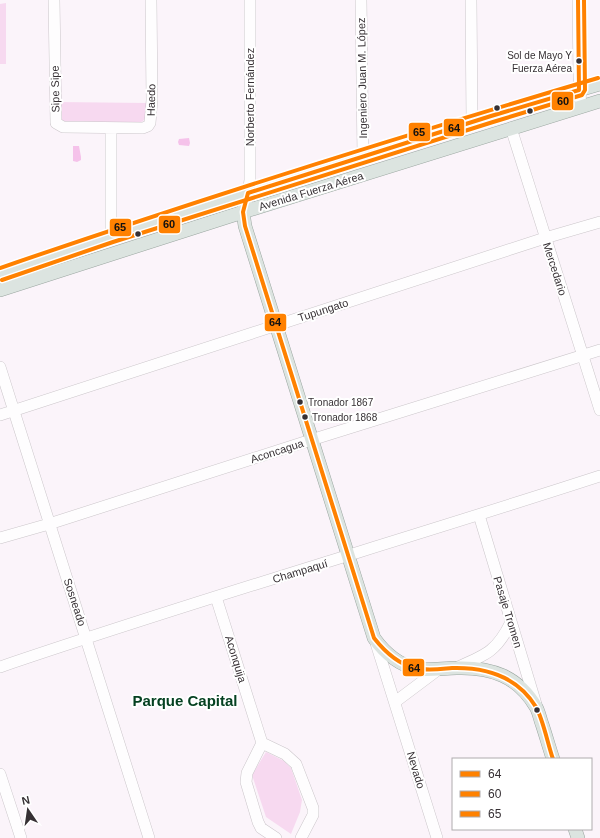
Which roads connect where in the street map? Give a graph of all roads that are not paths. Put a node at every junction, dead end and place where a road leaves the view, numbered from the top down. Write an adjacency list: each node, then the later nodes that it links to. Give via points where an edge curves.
1 (54, 0): 12 (street, Sipe Sipe, via 56,123 63,127)
2 (151, 0): 12 (street, Haedo, via 150,123 143,128)
3 (250, 0): 15 (street, Norberto Fernández)
4 (361, 0): 14 (street, Ingeniero Juan M. López)
5 (471, 0): 11 (street)
6 (578, 0): 8 (street)
7 (600, 84): 8 (main road, Avenida Fuerza Aérea)
8 (579, 90): 10 (street); 11 (main road, Avenida Fuerza Aérea)
9 (600, 101): 10 (main road, Avenida Fuerza Aérea)
10 (581, 107): 13 (main road, Avenida Fuerza Aérea)
11 (472, 122): 14 (main road, Avenida Fuerza Aérea)
12 (110, 128): 18 (street)
13 (511, 128): 16 (main road, Avenida Fuerza Aérea); 19 (street, Mercedario)
14 (363, 157): 15 (main road, Avenida Fuerza Aérea)
15 (248, 193): 16 (main road); 18 (main road, Avenida Fuerza Aérea)
16 (244, 212): 21 (main road, Avenida Fuerza Aérea); 22 (main road, via 245,226)
17 (600, 222): 19 (street, Tupungato)
18 (111, 236): 20 (main road, Avenida Fuerza Aérea)
19 (546, 238): 22 (street, Tupungato); 24 (street, Mercedario)
20 (0, 274)
21 (0, 290)
22 (275, 326): 26 (street, Tupungato); 29 (main road)
23 (600, 350): 24 (street, Aconcagua)
24 (583, 355): 27 (street, Mercedario); 29 (street, Aconcagua)
25 (0, 367): 26 (street, Sosneado)
26 (14, 410): 28 (street, Tupungato); 32 (street, Sosneado)
27 (600, 410)
28 (0, 415)
29 (311, 440): 32 (street, Aconcagua); 34 (main road)
30 (600, 476): 31 (street, Champaquí)
31 (479, 516): 34 (street, Champaquí); 36 (street, Pasaje Tromen)
32 (50, 524): 33 (street, Aconcagua); 37 (street, Sosneado)
33 (0, 538)
34 (348, 556): 35 (street, Champaquí); 38 (main road)
35 (216, 597): 37 (street, Champaquí); 44 (street, Aconquija)
36 (512, 622): 40 (street, via 504,637 486,655); 43 (street, Pasaje Tromen)
37 (86, 638): 39 (street, Champaquí); 48 (street, Sosneado)
38 (374, 638): 41 (main road, via 383,650 407,666); 42 (street, Nevado)
39 (0, 667)
40 (456, 668): 41 (main road); 43 (main road, via 490,670 505,676 518,684)
41 (439, 669): 42 (street)
42 (394, 702): 51 (street, Nevado)
43 (537, 708): 45 (main road)
44 (262, 743): 49 (street, via 247,773 246,782 261,828); 50 (street, via 285,754 296,764 313,808 313,815)
45 (553, 758)
46 (0, 774): 47 (street)
47 (21, 838)
48 (149, 838)
49 (276, 838)
50 (301, 838)
51 (437, 838)

